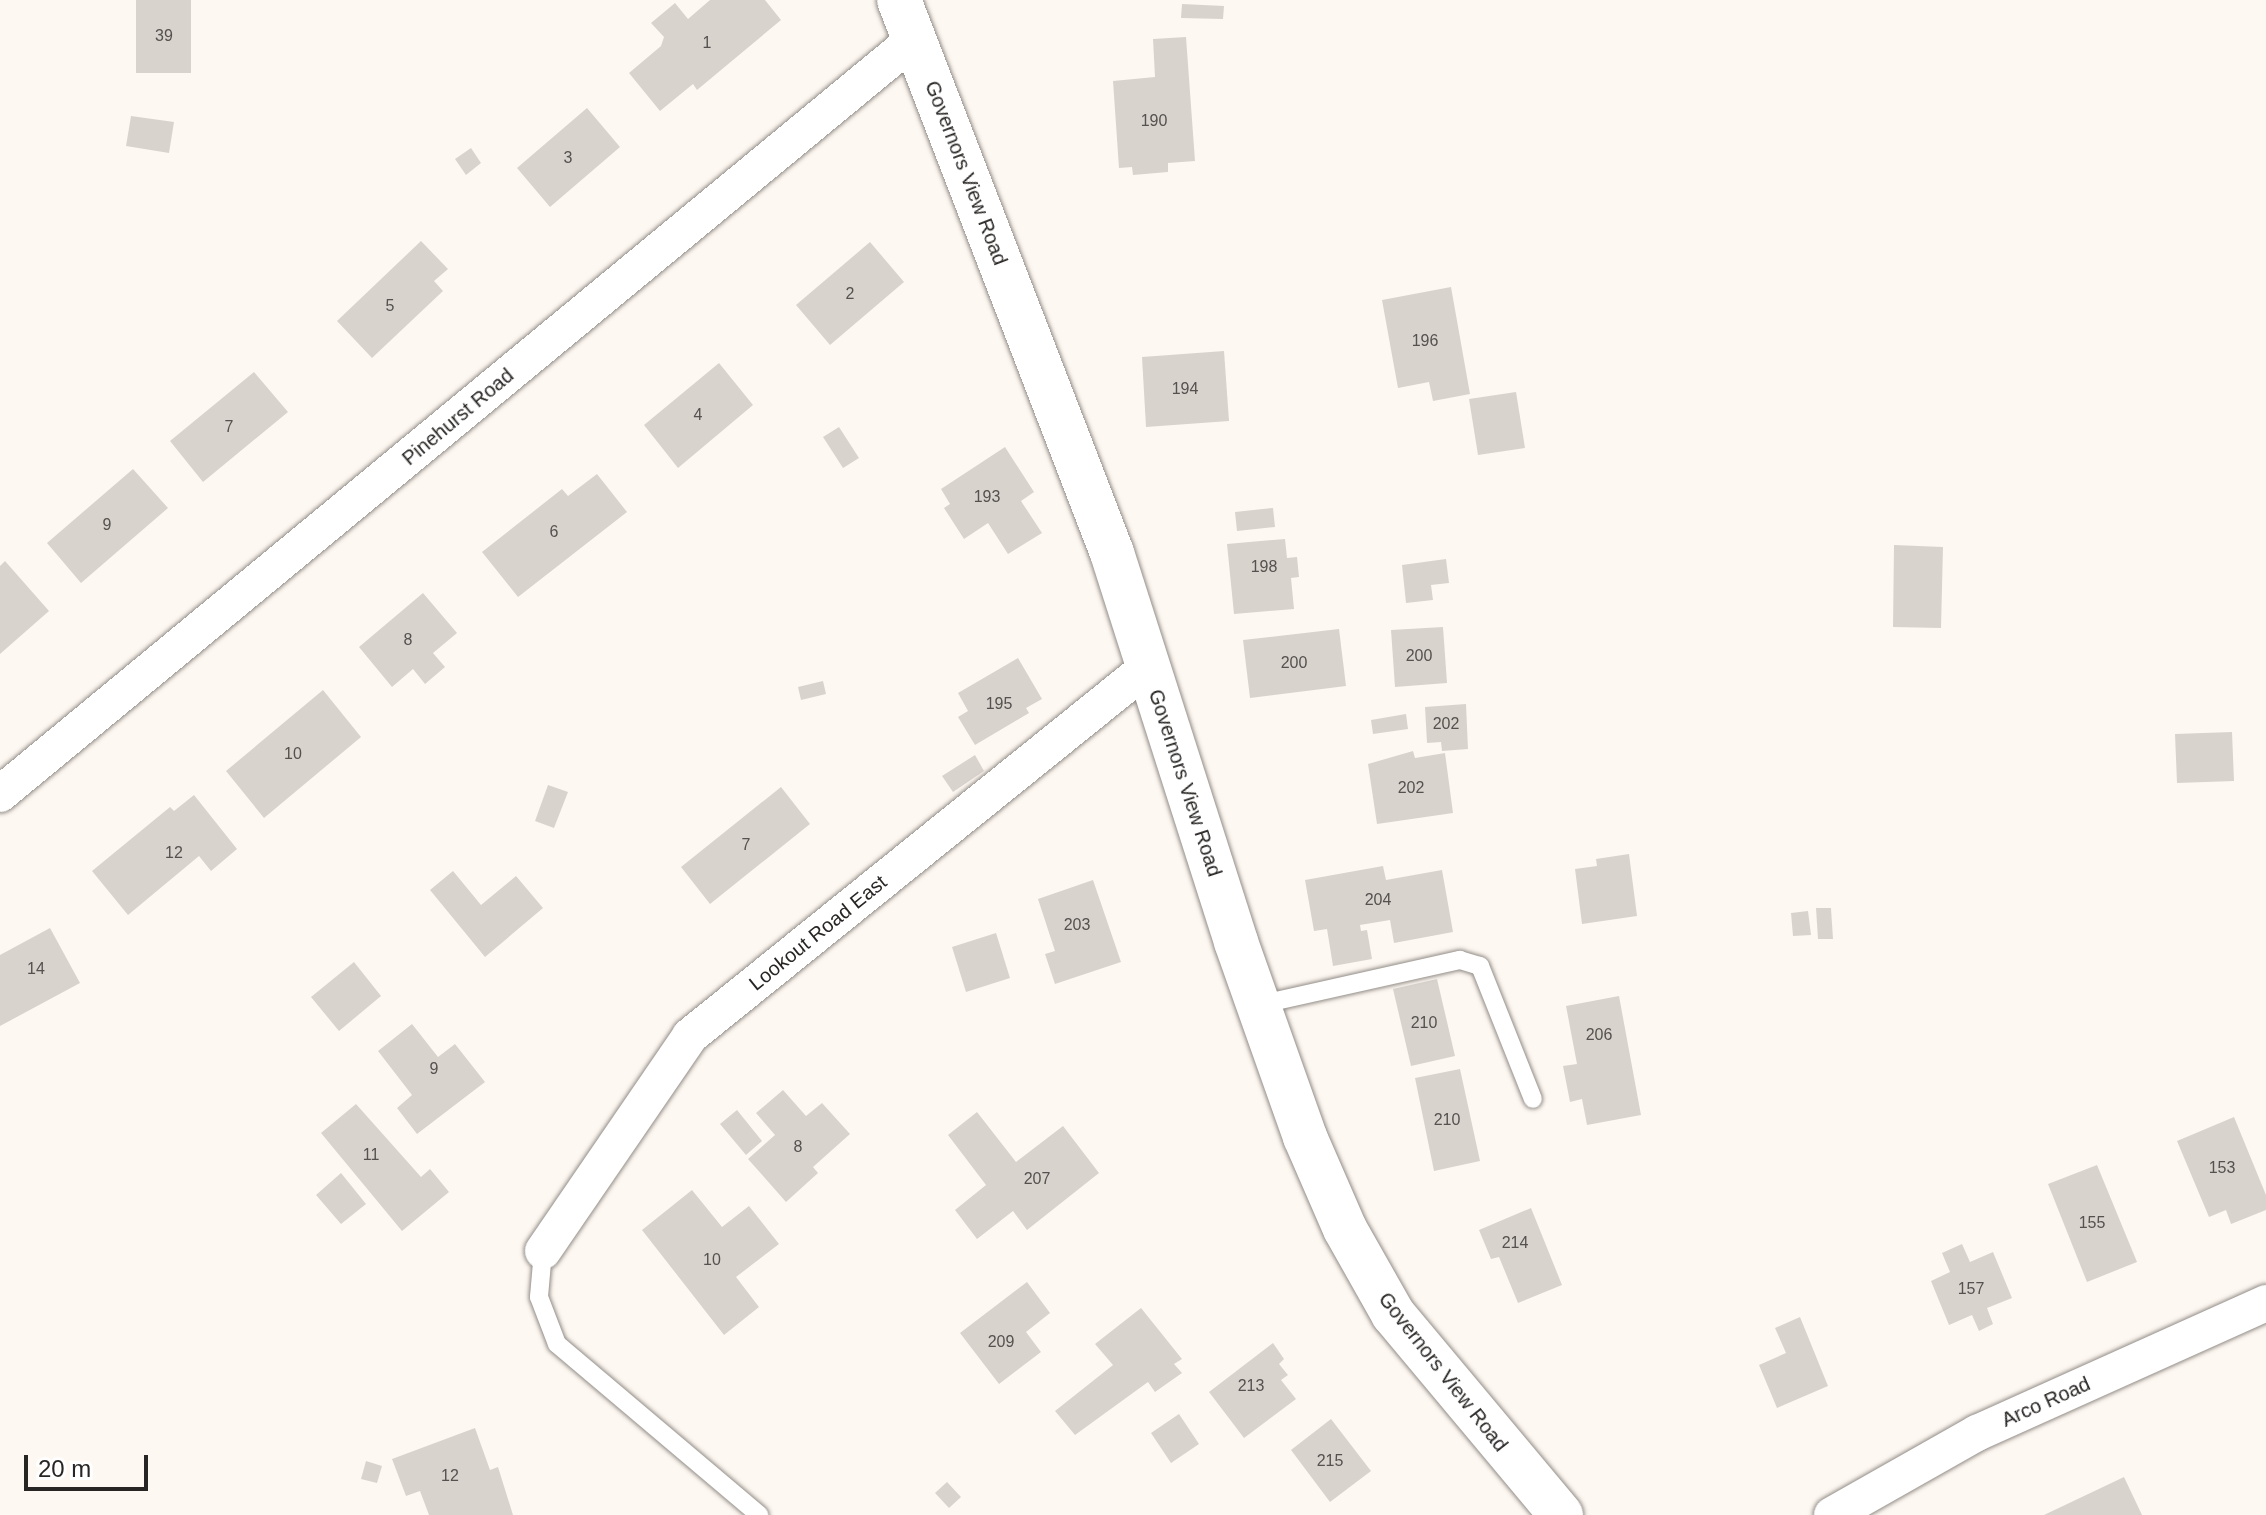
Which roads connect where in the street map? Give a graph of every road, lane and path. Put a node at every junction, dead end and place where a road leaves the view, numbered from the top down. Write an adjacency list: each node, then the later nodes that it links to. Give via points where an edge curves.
1 (907, 19): 2 (street, Governors View Road, via 1106,539); 3 (street, Pinehurst Road)
2 (1148, 667): 4 (street, Governors View Road); 6 (street, Lookout Road East, via 690,1036)
3 (0, 794)
4 (1258, 1005): 5 (lane, via 1446,963 1480,966); 9 (street, Governors View Road, via 1345,1229 1393,1314)
5 (1533, 1099)
6 (543, 1251): 8 (lane, via 539,1297 557,1344)
7 (2266, 1303): 10 (street, Arco Road, via 1977,1433)
8 (759, 1515)
9 (1561, 1515)
10 (1832, 1515)

